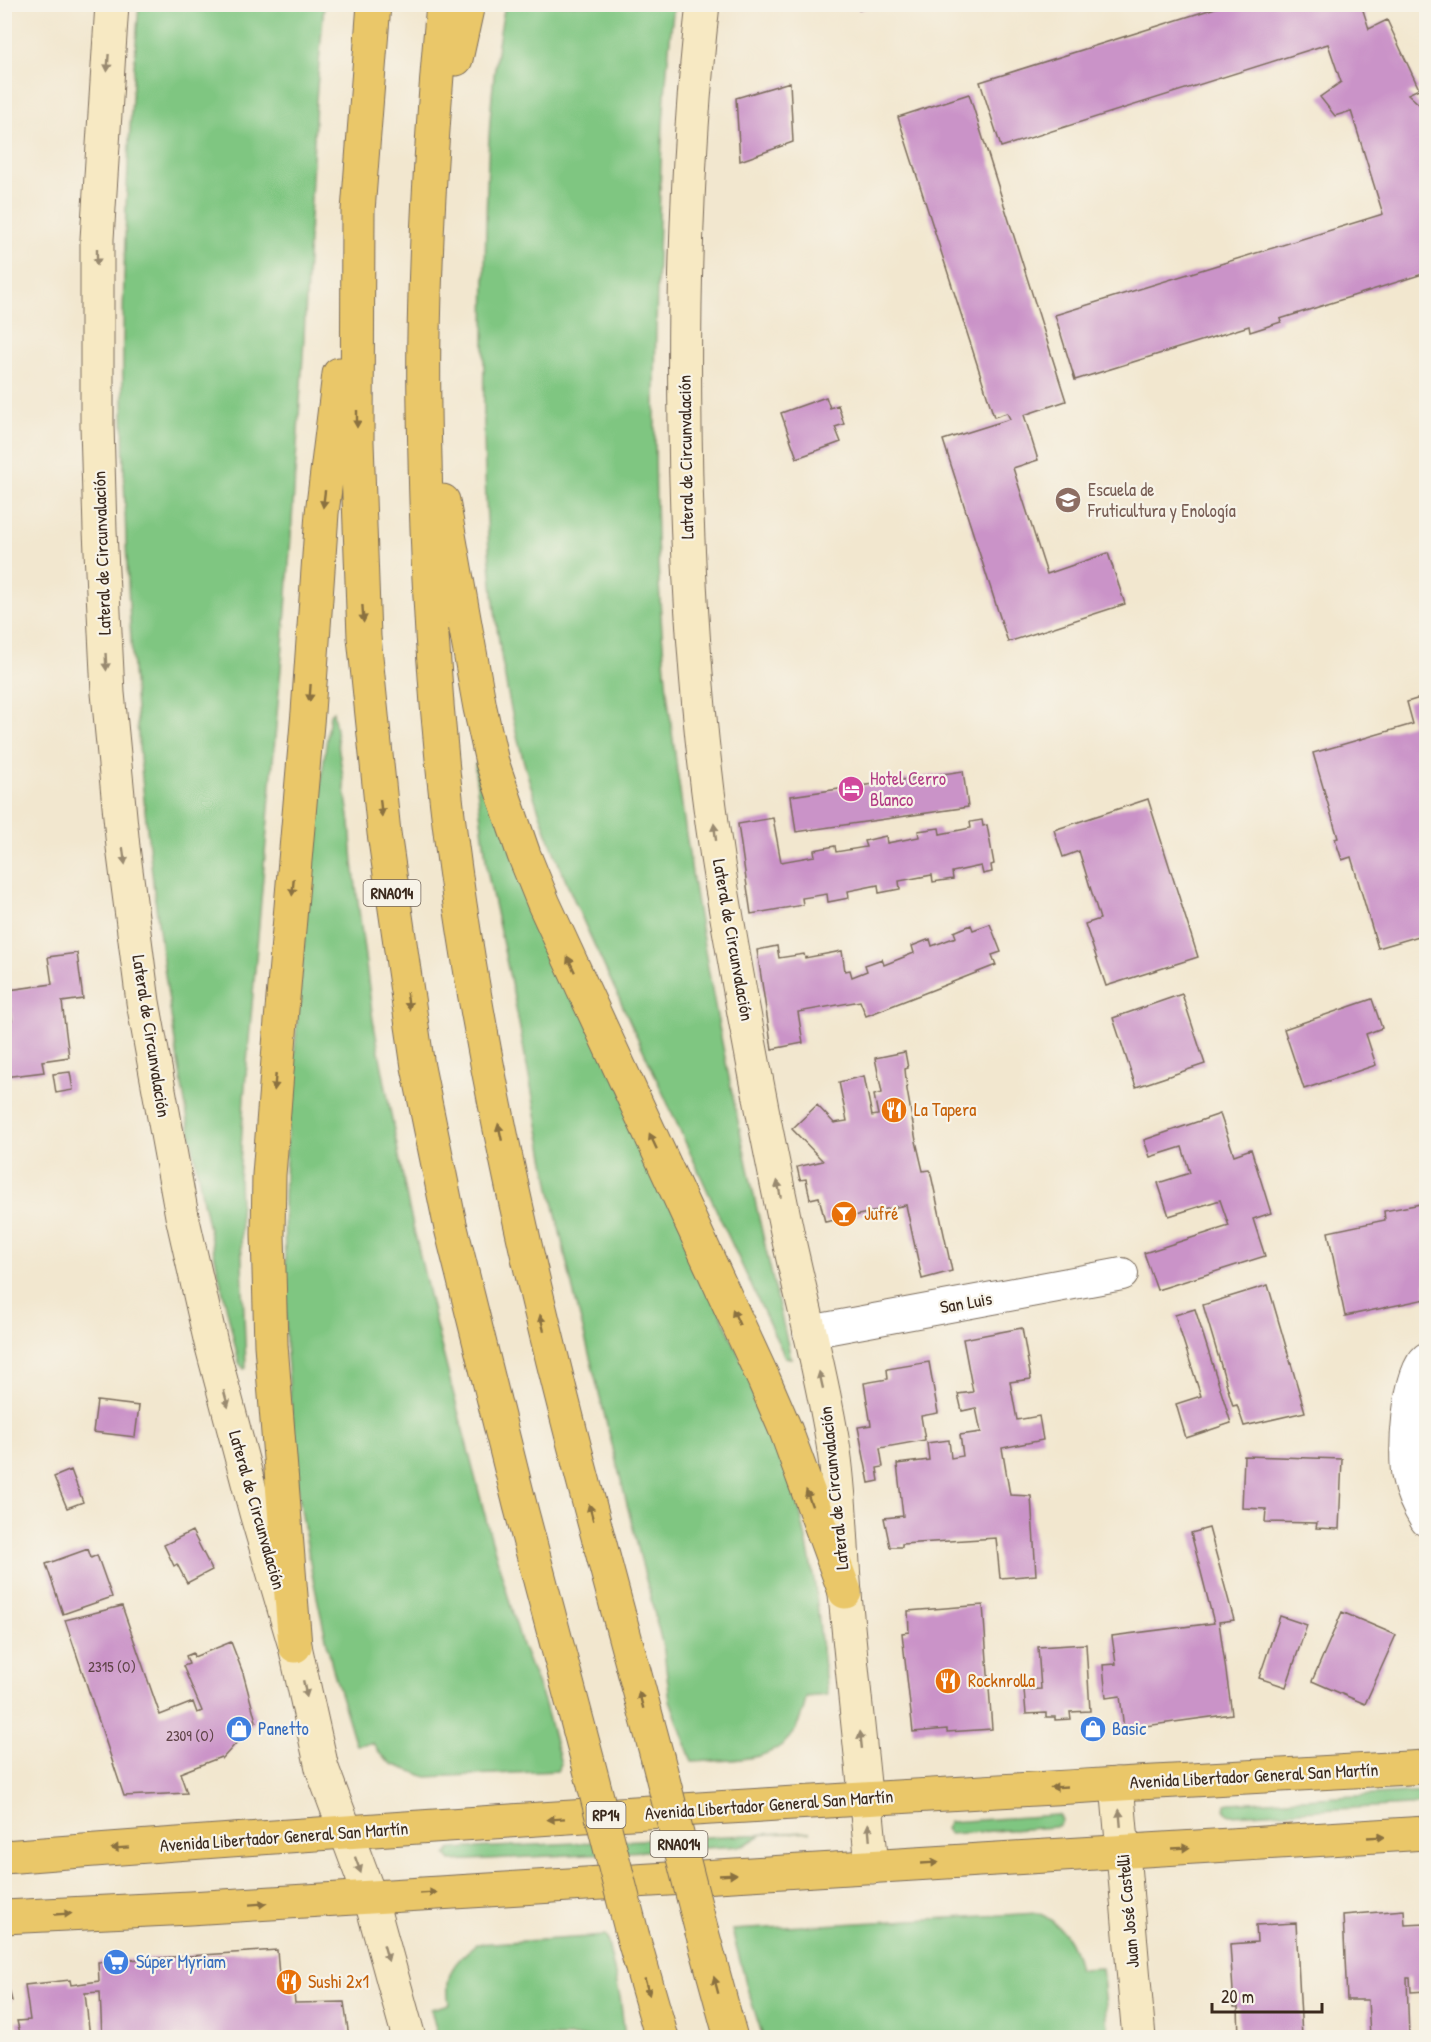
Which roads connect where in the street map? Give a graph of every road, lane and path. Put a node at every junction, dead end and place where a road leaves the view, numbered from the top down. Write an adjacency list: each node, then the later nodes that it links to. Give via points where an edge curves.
1 (112, 4): 16 (street, Lateral de Circunvalación, one-way to 16, via 97,239 97,425 108,693 123,847 153,1065 197,1284 252,1501)
2 (356, 4): 7 (main road)
3 (374, 4): 7 (main road, RNA014)
4 (443, 4): 8 (main road, RNA014)
5 (468, 4): 8 (main road)
6 (704, 4): 12 (street, Lateral de Circunvalación, one-way to 6, via 722,885 694,640 686,509 684,341 689,186)
7 (360, 178): 9 (main road, RNA014)
8 (429, 181): 10 (main road, RNA014)
9 (358, 211): 16 (main road, one-way to 16, via 322,513 270,1175 271,1345); 28 (main road, RNA014, one-way to 28, bridge, via 361,587 384,833 418,1067 455,1245 522,1516)
10 (424, 399): 15 (main road, one-way to 10, via 786,1431 544,904 506,806 480,708); 29 (main road, RNA014, one-way to 10, bridge, via 549,1352 482,1042 440,737 425,501)
11 (1122, 1274): 12 (street, San Luis)
12 (809, 1332): 15 (street, Lateral de Circunvalación, one-way to 12, via 834,1448)
13 (1426, 1359): 14 (street, via 1414,1386 1405,1458 1408,1480)
14 (1426, 1520)
15 (845, 1592): 19 (street, Lateral de Circunvalación, one-way to 15)
16 (295, 1646): 20 (street, Lateral de Circunvalación, one-way to 20, via 322,1768)
17 (1426, 1767): 18 (main road, Avenida Libertador General San Martín)
18 (1117, 1784): 19 (main road, Avenida Libertador General San Martín / RP14, one-way to 19); 22 (street, Juan José Castelli, one-way to 18)
19 (866, 1798): 20 (main road, Avenida Libertador General San Martín / RP14, one-way to 20); 24 (street, Lateral de Circunvalación, one-way to 19)
20 (346, 1833): 23 (main road, Avenida Libertador General San Martín / RP14, one-way to 23); 25 (street, Lateral de Circunvalación, one-way to 25)
21 (1426, 1833): 22 (main road, one-way to 21)
22 (1123, 1852): 24 (main road, one-way to 22); 30 (street, Juan José Castelli)
23 (4, 1857)
24 (872, 1867): 25 (main road, one-way to 24)
25 (370, 1897): 26 (main road, one-way to 25); 27 (street, Lateral de Circunvalación, one-way to 27)
26 (4, 1917)
27 (409, 2037)
28 (662, 2037)
29 (731, 2037)
30 (1139, 2037)

